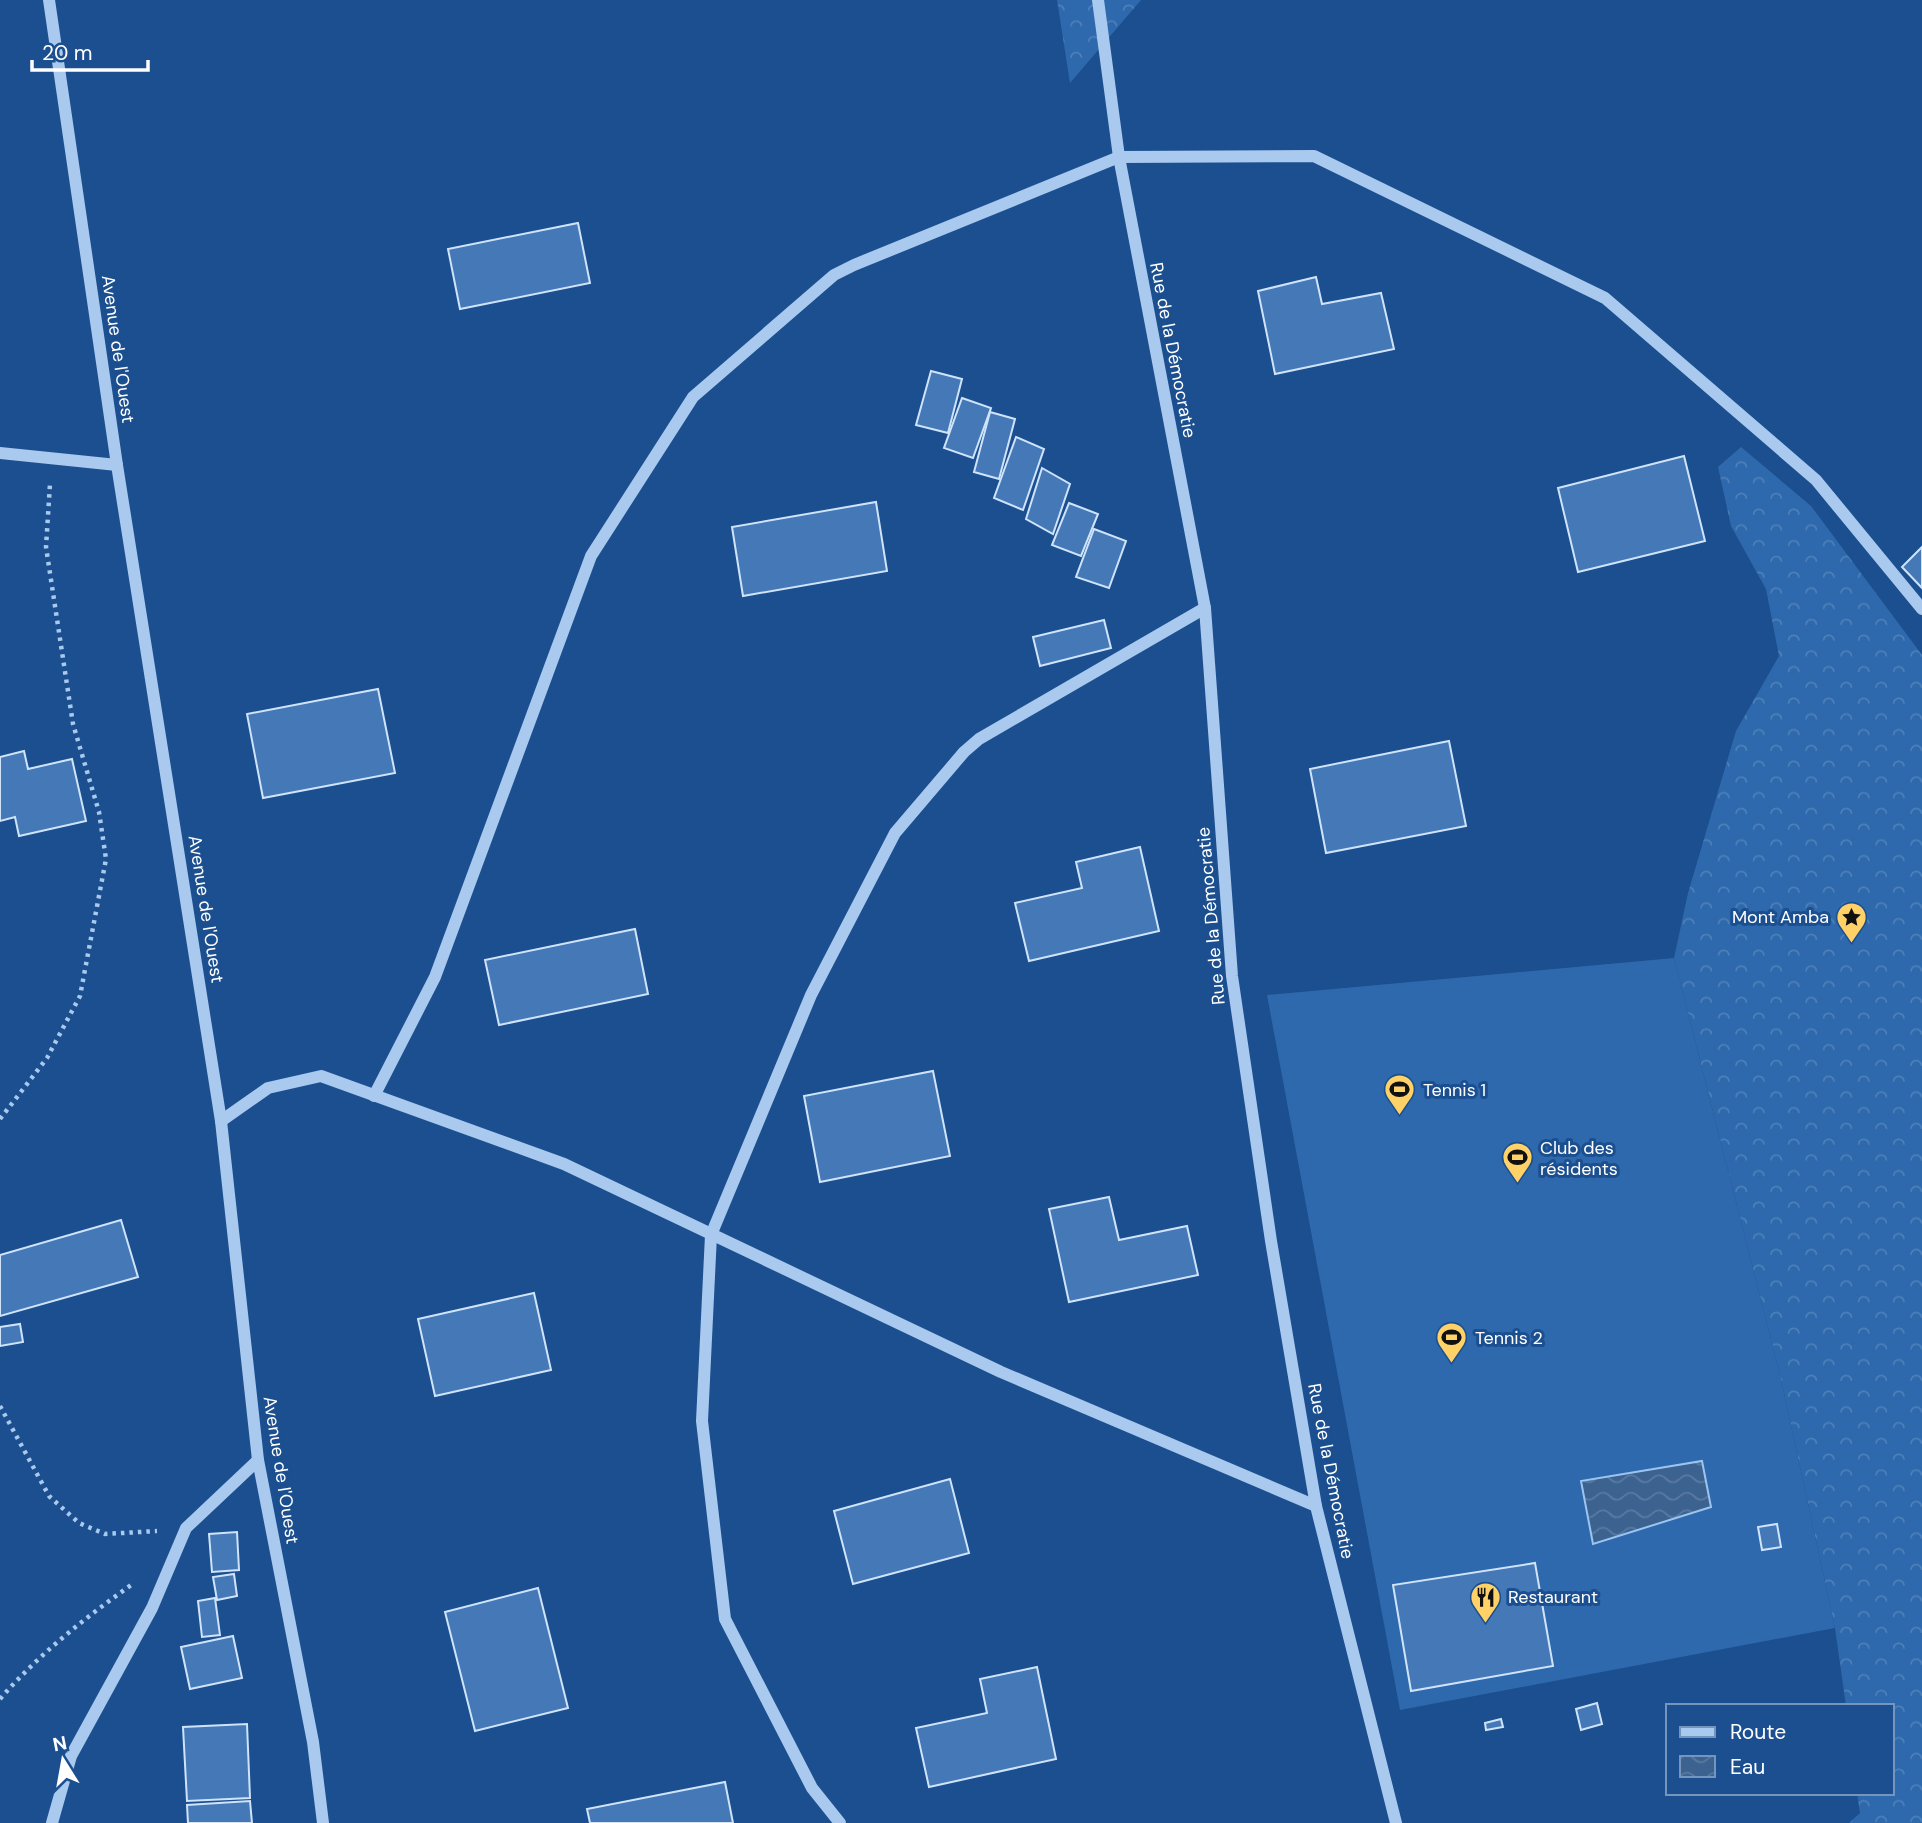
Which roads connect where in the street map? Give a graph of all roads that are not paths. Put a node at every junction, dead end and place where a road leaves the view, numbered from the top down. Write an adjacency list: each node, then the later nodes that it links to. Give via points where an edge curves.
1 (49, 0): 5 (street, Avenue de l'Ouest)
2 (1098, 0): 3 (street, Rue de la Démocratie)
3 (1119, 157): 6 (street, Rue de la Démocratie); 7 (street, via 1314,156 1595,291 1816,480); 8 (street, via 834,275 693,397 591,556 435,976)
4 (0, 453): 5 (street)
5 (117, 465): 9 (street, Avenue de l'Ouest)
6 (1205, 608): 10 (street, via 979,739 895,833 811,995); 12 (street, Rue de la Démocratie, via 1232,976 1270,1241)
7 (1922, 609)
8 (374, 1096): 9 (street, via 321,1076 268,1088); 10 (street, via 564,1164)
9 (221, 1121): 11 (street, Avenue de l'Ouest)
10 (711, 1234): 12 (street, via 1002,1372); 15 (street, via 702,1421 725,1619 813,1788)
11 (258, 1460): 13 (street, via 186,1528 152,1608 71,1756); 14 (street, Avenue de l'Ouest, via 313,1742)
12 (1316, 1506): 16 (street, Rue de la Démocratie)
13 (52, 1823)
14 (323, 1823)
15 (840, 1823)
16 (1396, 1823)

